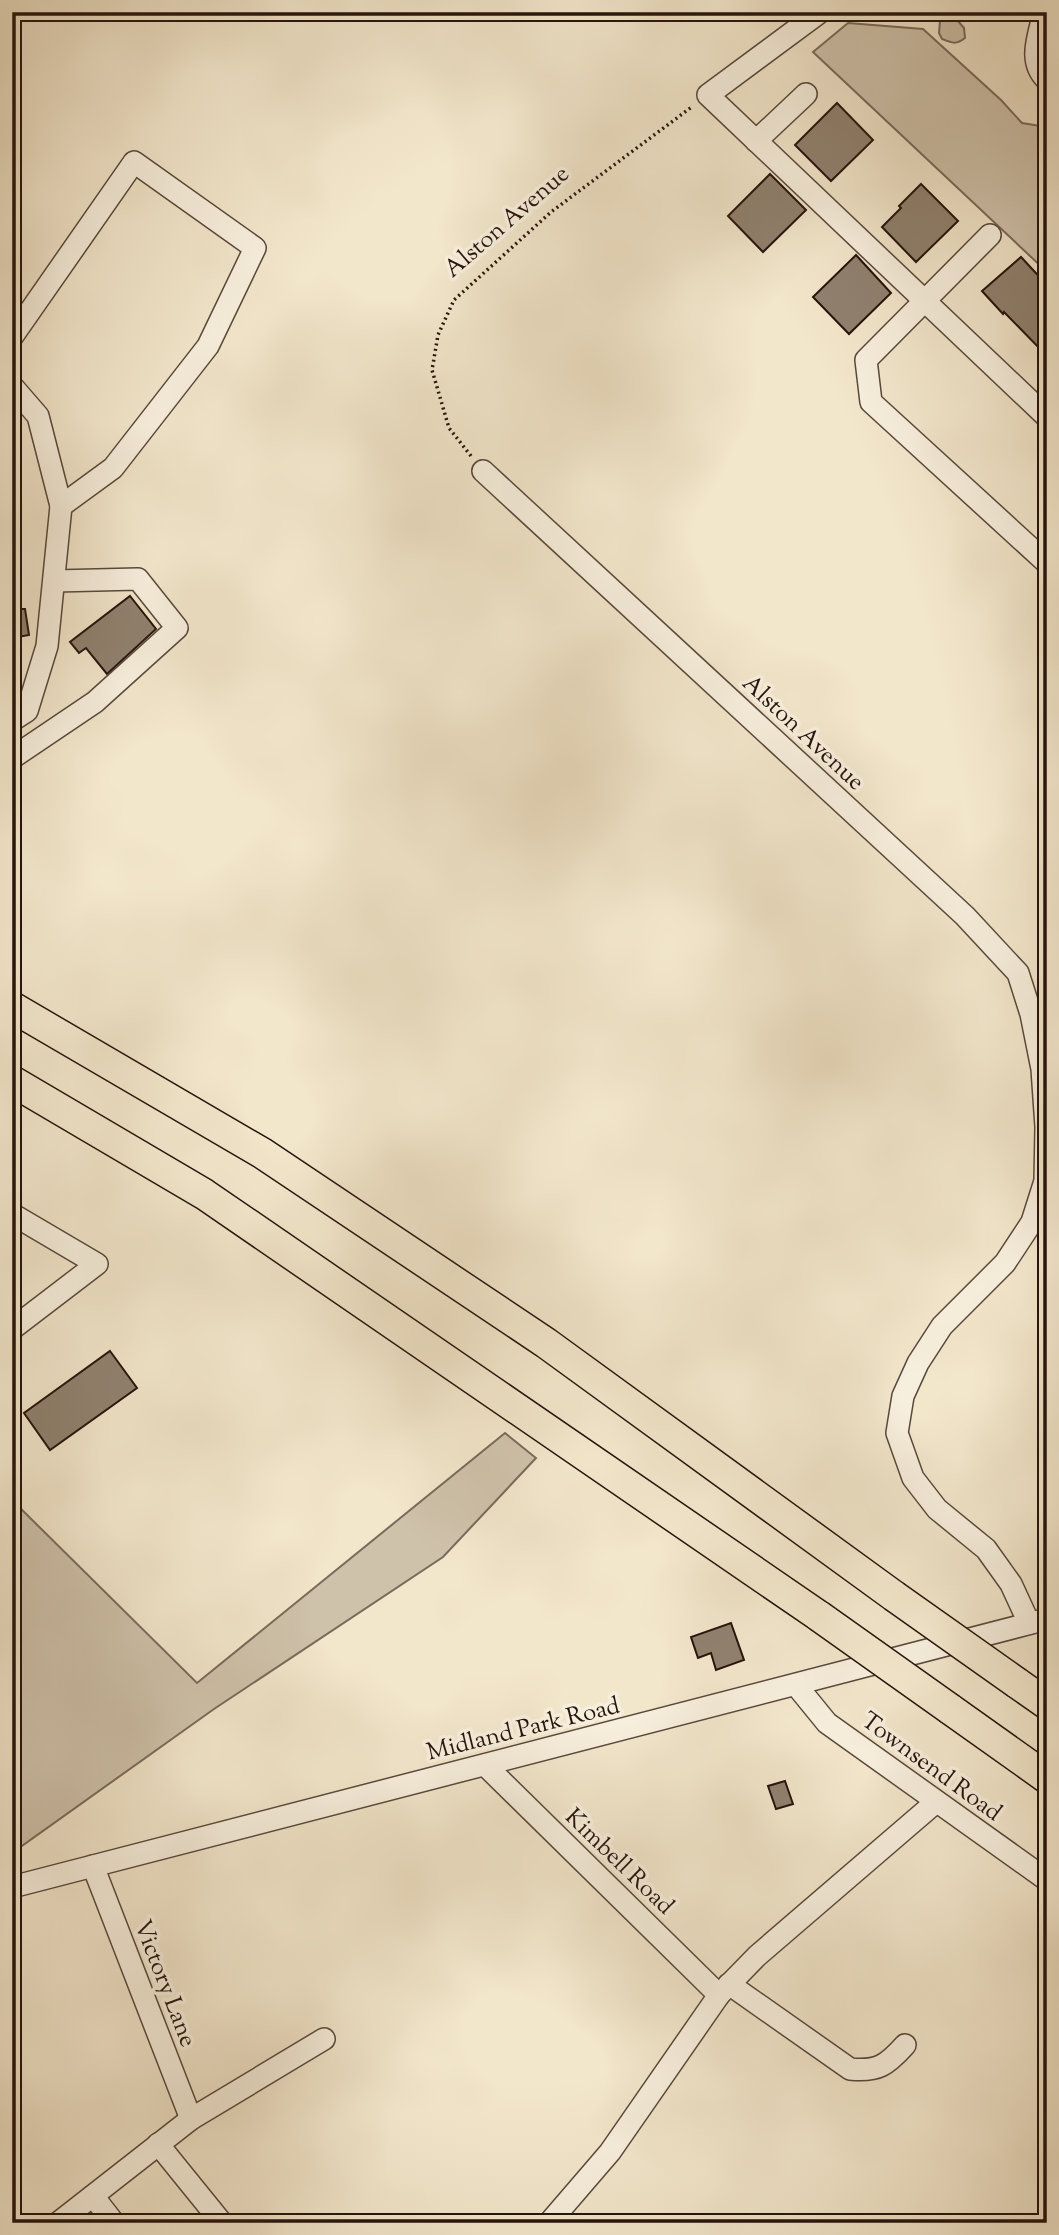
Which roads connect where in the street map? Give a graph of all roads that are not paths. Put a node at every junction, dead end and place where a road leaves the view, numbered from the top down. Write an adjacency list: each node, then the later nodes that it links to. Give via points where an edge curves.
1 (820, 12): 5 (street, via 708,95)
2 (1044, 12): 3 (street, via 1034,58)
3 (1047, 80)
4 (806, 94): 5 (street)
5 (757, 141): 7 (street)
6 (990, 235): 7 (street)
7 (924, 300): 10 (street); 13 (street, via 866,360 872,402)
8 (12, 337): 12 (street, via 134,162 255,248 208,346 113,468)
9 (12, 386): 12 (street, via 38,416)
10 (1047, 417)
11 (483, 471): 21 (street, Alston Avenue, via 965,916 1018,973 1042,1069 1045,1181 1032,1222 1005,1262 942,1326 918,1363 903,1396 897,1433 913,1478 937,1509 986,1549)
12 (61, 506): 14 (street)
13 (1047, 564)
14 (55, 581): 15 (street, via 47,646 27,710); 16 (street, via 138,579 177,628 95,702)
15 (13, 718): 16 (street)
16 (12, 758)
17 (12, 1007): 23 (highway, bridge, via 262,1153 547,1343)
18 (12, 1081): 25 (highway, bridge, via 204,1194)
19 (12, 1214): 20 (street, via 97,1264)
20 (12, 1329)
21 (1038, 1621): 22 (street, Midland Park Road)
22 (796, 1685): 24 (street, Midland Park Road); 26 (street, Townsend Road, via 827,1723)
23 (1047, 1704)
24 (485, 1765): 27 (street, Midland Park Road); 30 (street, Kimbell Road)
25 (1047, 1778)
26 (936, 1802): 28 (street, Townsend Road); 30 (street, via 757,1956)
27 (93, 1866): 29 (street, Midland Park Road); 33 (street, Victory Lane)
28 (1047, 1880)
29 (12, 1887)
30 (724, 1990): 32 (street, Kimbell Road, via 850,2069 873,2069 888,2063); 39 (street, via 610,2152)
31 (324, 2039): 33 (street)
32 (905, 2045)
33 (191, 2119): 34 (street)
34 (158, 2144): 35 (street); 38 (street)
35 (93, 2196): 36 (street); 37 (street)
36 (58, 2223)
37 (114, 2223)
38 (222, 2223)
39 (548, 2223)

